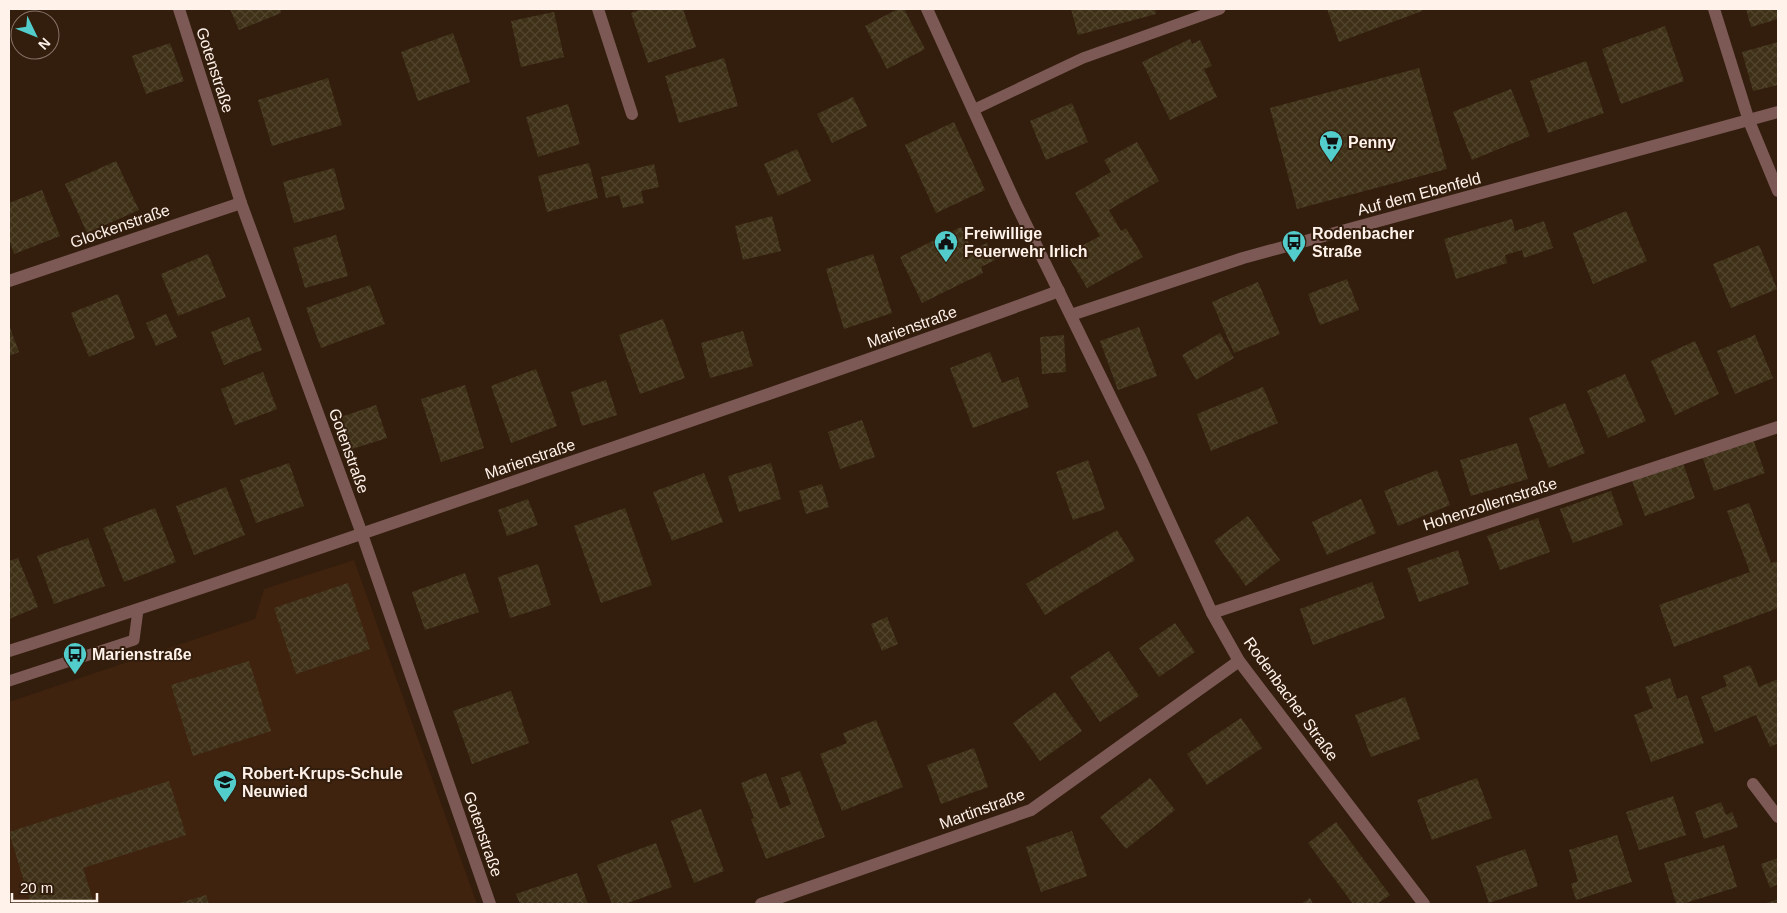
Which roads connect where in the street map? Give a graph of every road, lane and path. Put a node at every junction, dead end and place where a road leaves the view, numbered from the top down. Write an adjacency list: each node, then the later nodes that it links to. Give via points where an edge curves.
1 (179, 9): 11 (street, Gotenstraße)
2 (598, 9): 8 (street)
3 (927, 9): 6 (street, Rodenbacher Straße)
4 (1220, 9): 6 (lane, via 1083,58)
5 (1714, 9): 9 (street)
6 (973, 110): 13 (street, Rodenbacher Straße)
7 (1778, 112): 9 (street, Auf dem Ebenfeld)
8 (632, 114)
9 (1749, 121): 10 (street); 14 (street, Auf dem Ebenfeld, via 1243,258)
10 (1778, 191)
11 (241, 203): 12 (street, Glockenstraße); 16 (street, Gotenstraße)
12 (9, 281)
13 (1059, 291): 14 (street, Rodenbacher Straße); 16 (street, Marienstraße, via 909,346)
14 (1071, 315): 18 (street, Rodenbacher Straße)
15 (1778, 427): 18 (street, Hohenzollernstraße)
16 (362, 534): 17 (street, Marienstraße); 24 (street, Gotenstraße)
17 (138, 610): 19 (street, Marienstraße); 21 (lane, via 134,640)
18 (1212, 612): 20 (street, Rodenbacher Straße)
19 (9, 650)
20 (1239, 660): 25 (street, Martinstraße, via 1031,810); 26 (street, Rodenbacher Straße)
21 (9, 681)
22 (1753, 784): 23 (street)
23 (1778, 817)
24 (490, 904)
25 (761, 904)
26 (1424, 904)

